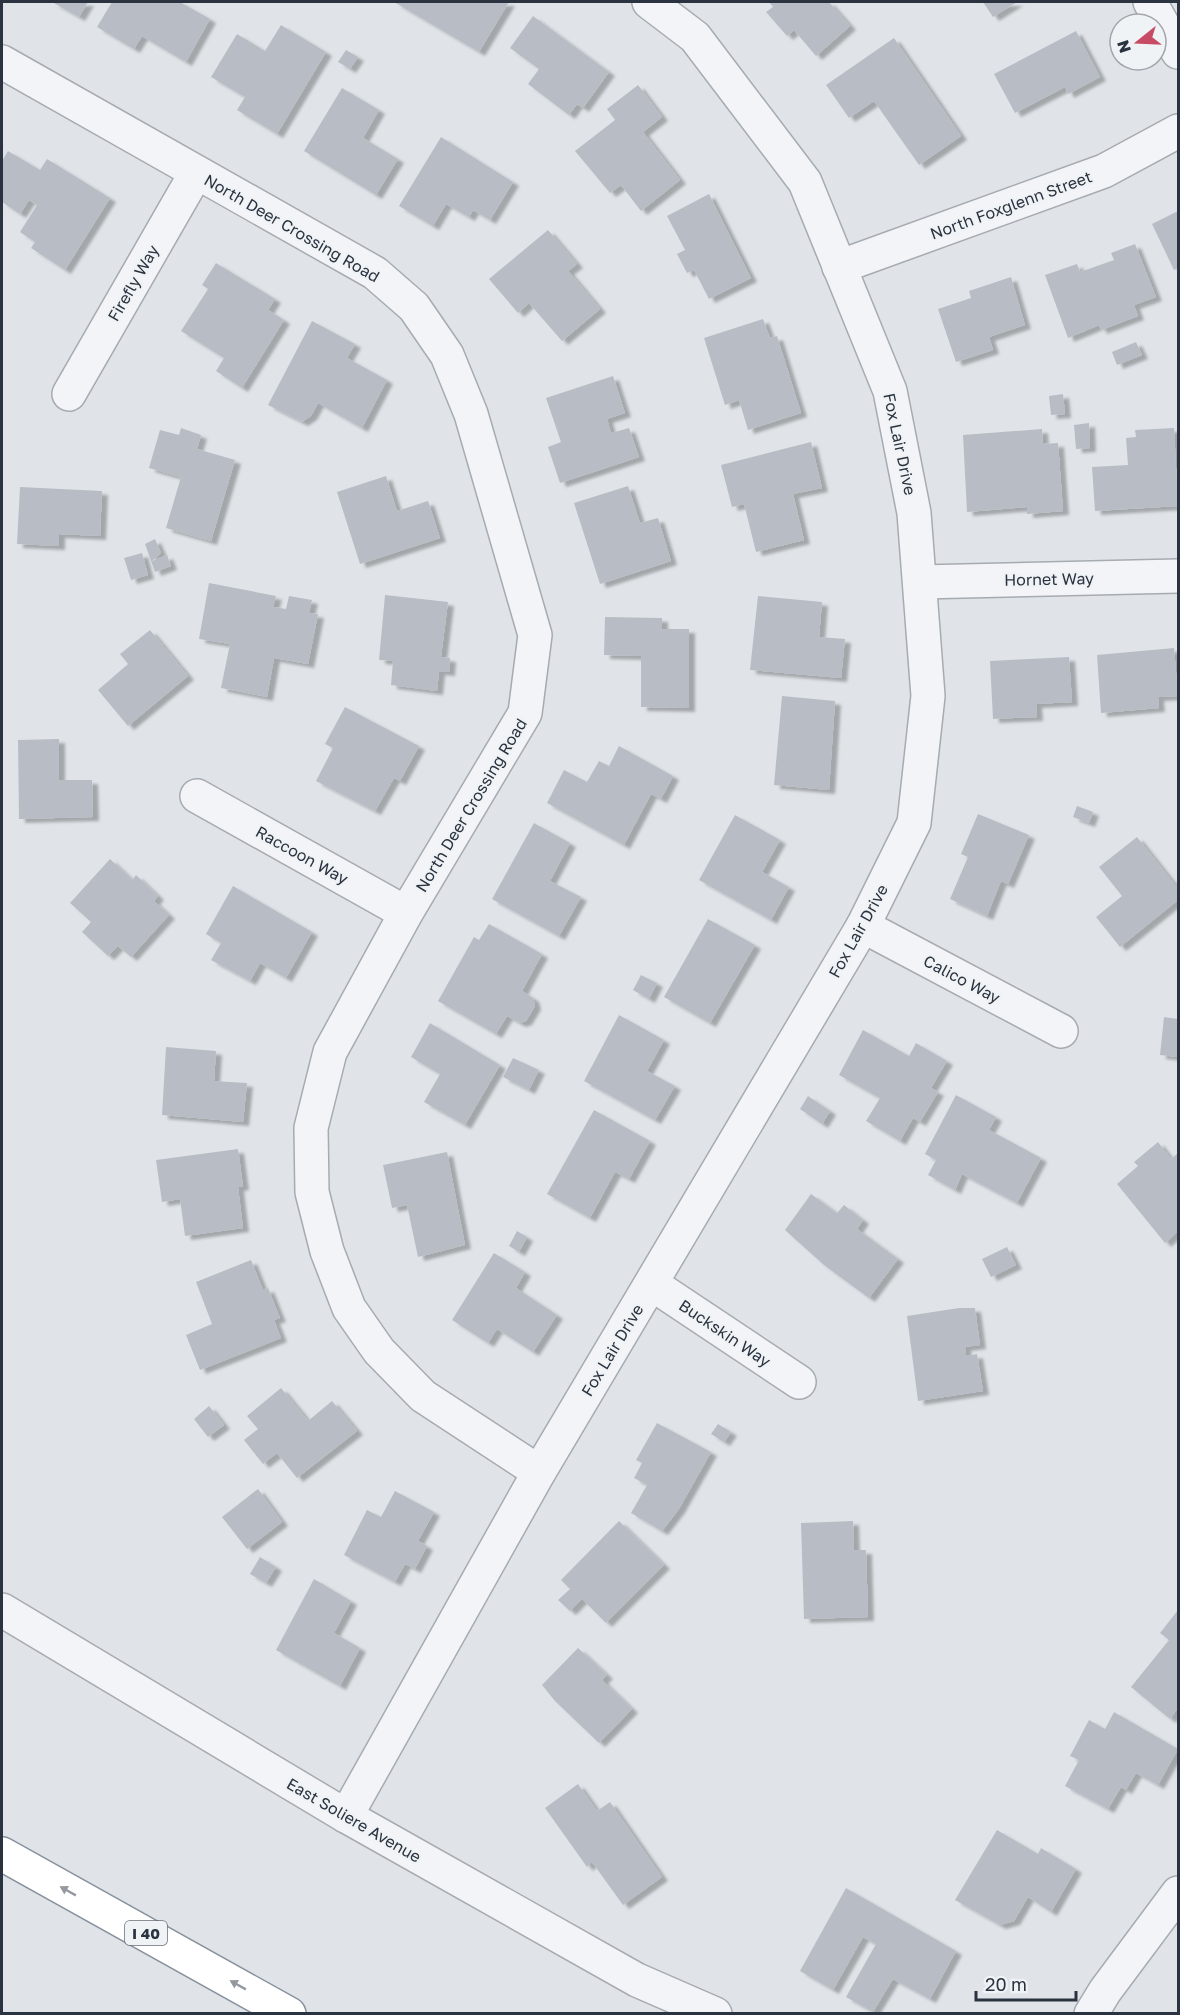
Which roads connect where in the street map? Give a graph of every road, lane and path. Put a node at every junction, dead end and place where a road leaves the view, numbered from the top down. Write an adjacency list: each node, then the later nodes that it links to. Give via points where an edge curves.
1 (650, 2): 7 (street, Fox Lair Drive, via 695,37 805,182)
2 (1150, 2): 3 (street)
3 (1179, 52)
4 (2, 62): 6 (street, North Deer Crossing Road)
5 (1179, 131): 7 (street, North Foxglenn Street, via 1104,171)
6 (196, 173): 8 (street, Firefly Way); 12 (street, North Deer Crossing Road, via 375,273 414,307 447,355 471,414 535,635 525,713)
7 (839, 267): 10 (street, Fox Lair Drive, via 890,391 914,513)
8 (69, 394)
9 (1179, 576): 10 (street, Hornet Way)
10 (920, 582): 13 (street, Fox Lair Drive, via 928,696 914,823)
11 (197, 796): 12 (street, Raccoon Way)
12 (406, 913): 17 (street, North Deer Crossing Road, via 330,1052 311,1128 312,1192 327,1251 349,1308 379,1351 423,1396)
13 (863, 926): 14 (street, Calico Way); 15 (street, Fox Lair Drive)
14 (1061, 1031)
15 (652, 1284): 16 (street, Buckskin Way); 17 (street, Fox Lair Drive)
16 (799, 1382)
17 (539, 1472): 19 (street, Fox Lair Drive)
18 (2, 1610): 19 (street, East Soliere Avenue)
19 (346, 1816): 23 (street, East Soliere Avenue, via 637,1980)
20 (2, 1854): 22 (highway, I 40, one-way to 20)
21 (1179, 1893): 24 (street)
22 (290, 2013)
23 (715, 2013)
24 (1091, 2013)

